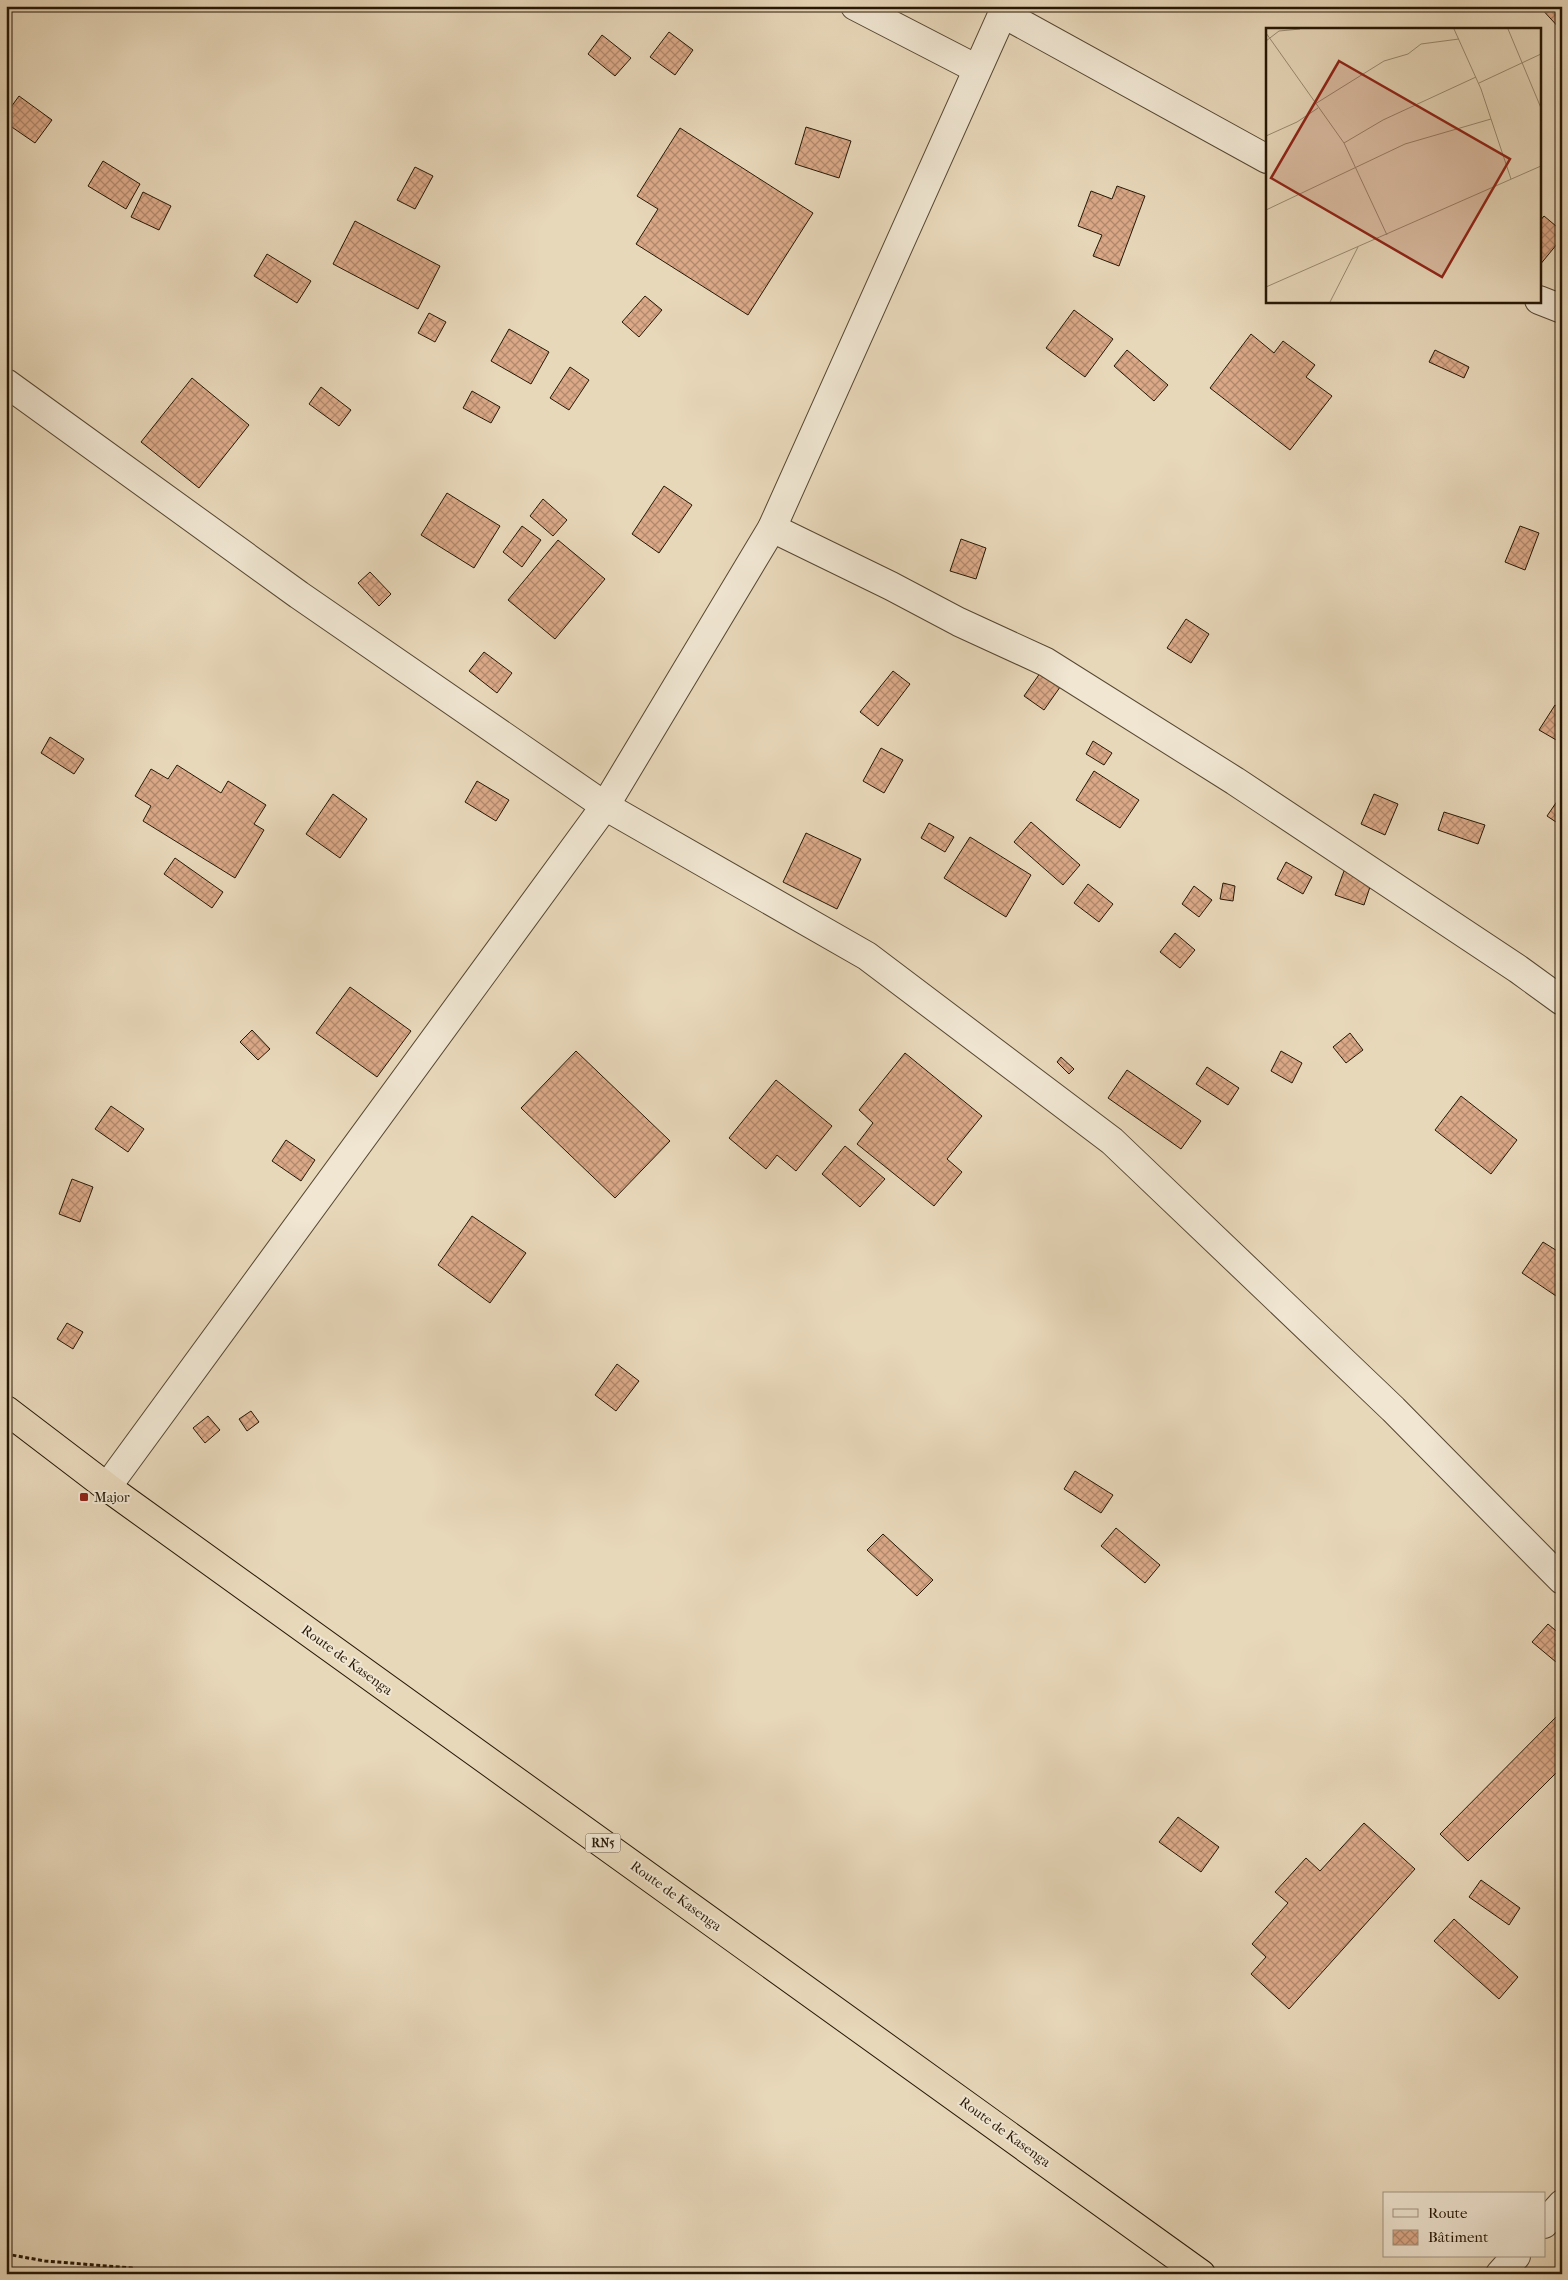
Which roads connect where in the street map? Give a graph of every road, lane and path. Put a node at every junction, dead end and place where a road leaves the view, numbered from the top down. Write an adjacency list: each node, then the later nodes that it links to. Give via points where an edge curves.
1 (855, 6): 3 (street)
2 (1004, 10): 3 (street); 4 (street)
3 (977, 70): 8 (street)
4 (1266, 158)
5 (1540, 300): 6 (street)
6 (1562, 309)
7 (6, 383): 9 (street, via 299,595)
8 (772, 528): 9 (street); 10 (street, via 1046,662 1235,781)
9 (605, 806): 12 (street); 13 (street, via 867,956 1112,1141 1394,1409)
10 (1562, 1001)
11 (6, 1410): 12 (highway, Route de Kasenga / RN5)
12 (107, 1487): 19 (highway, Route de Kasenga / RN5)
13 (1562, 1580)
14 (1562, 2204): 15 (street)
15 (1546, 2222)
16 (6, 2254): 18 (path, via 46,2262 132,2268)
17 (1514, 2258): 20 (street)
18 (143, 2274)
19 (1201, 2274)
20 (1500, 2274)

